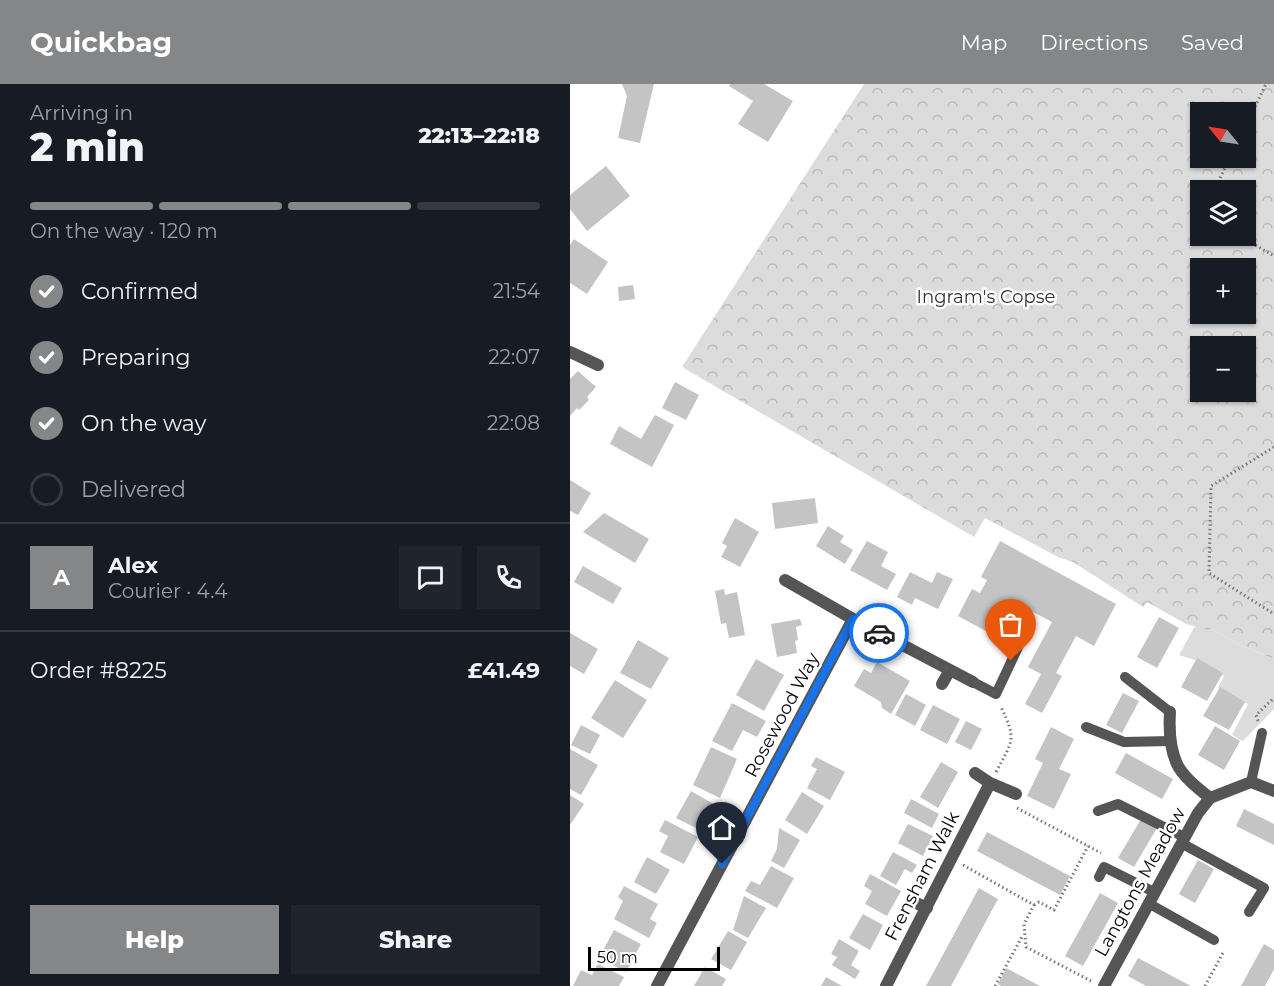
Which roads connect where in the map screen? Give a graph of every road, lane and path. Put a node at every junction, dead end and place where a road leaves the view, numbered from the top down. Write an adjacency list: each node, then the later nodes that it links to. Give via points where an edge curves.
1 (1266, 84): 2 (path)
2 (1256, 104)
3 (1256, 245): 4 (path)
4 (1274, 256)
5 (570, 352): 6 (street)
6 (598, 365)
7 (1274, 447): 9 (path, via 1211,486 1209,573)
8 (785, 580): 10 (street)
9 (1274, 614)
10 (853, 619): 12 (street); 41 (street, Rosewood Way)
11 (1019, 645): 16 (lane)
12 (950, 670): 14 (street); 15 (street)
13 (1125, 677): 18 (lane)
14 (973, 682): 16 (lane)
15 (942, 684)
16 (996, 694): 24 (path, via 1011,729 1012,742)
17 (1274, 698): 20 (path, via 1256,715)
18 (1170, 712): 21 (street, Langtons Meadow)
19 (1086, 727): 21 (lane, via 1124,742)
20 (1262, 733): 23 (lane)
21 (1171, 741): 27 (street, Langtons Meadow, via 1177,765)
22 (975, 773): 24 (street)
23 (1251, 782): 25 (street); 27 (street, Langtons Meadow)
24 (990, 783): 26 (street); 32 (street, Frensham Walk)
25 (1274, 791)
26 (1016, 795): 30 (path, via 1013,806)
27 (1210, 798): 29 (street, Langtons Meadow)
28 (1098, 811): 29 (lane, via 1118,804)
29 (1183, 840): 34 (street, Langtons Meadow); 38 (lane, via 1264,888)
30 (1088, 846): 31 (path); 36 (path, via 1054,910 1039,902)
31 (1108, 857)
32 (952, 859): 36 (path); 37 (street, Frensham Walk)
33 (1099, 877): 34 (lane, via 1104,867)
34 (1151, 897): 40 (lane); 44 (street, Langtons Meadow)
35 (914, 902): 37 (street)
36 (1034, 905): 39 (path, via 1024,924)
37 (927, 908): 42 (street, Frensham Walk)
38 (1249, 912)
39 (1024, 933): 43 (path); 44 (path, via 1026,947)
40 (1214, 940): 45 (path, via 1226,947)
41 (657, 986)
42 (886, 986)
43 (995, 986)
44 (1102, 986)
45 (1205, 986)

